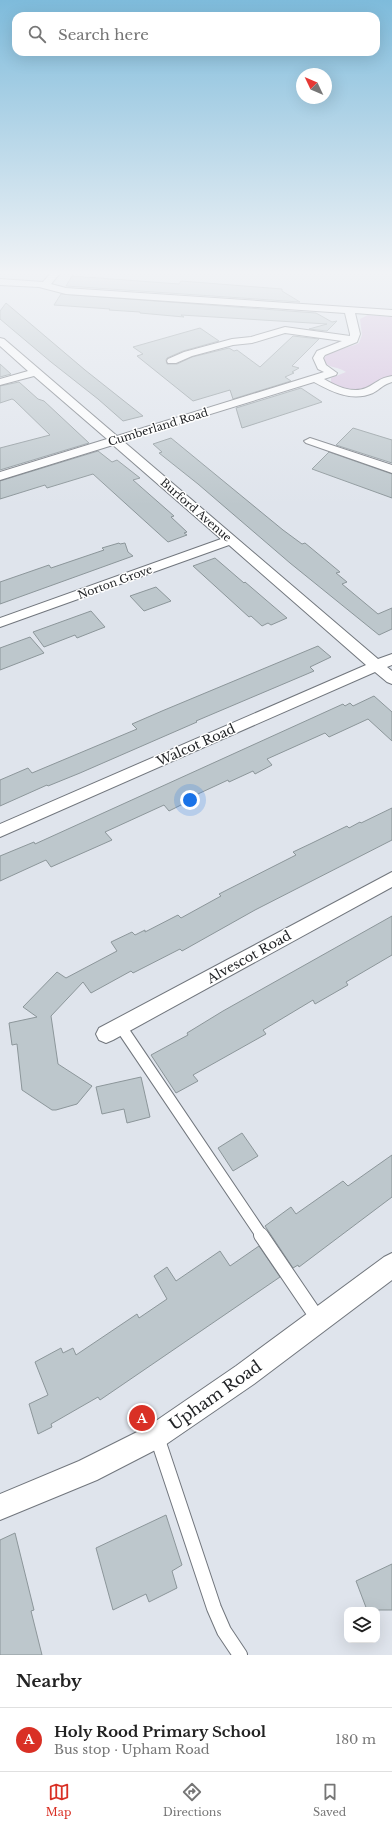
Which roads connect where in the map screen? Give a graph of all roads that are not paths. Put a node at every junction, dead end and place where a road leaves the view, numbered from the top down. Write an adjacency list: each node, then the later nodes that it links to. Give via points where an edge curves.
1 (11, 350): 8 (street, Burford Avenue)
2 (178, 350): 5 (street)
3 (204, 350): 5 (street)
4 (330, 350): 9 (street, via 319,355 318,361)
5 (185, 356): 6 (street)
6 (172, 361)
7 (342, 370): 9 (street, Cumberland Road)
8 (36, 372): 12 (street); 13 (street, Burford Avenue)
9 (332, 373): 10 (street, Cumberland Road)
10 (316, 379): 11 (street, via 336,390 351,394 368,391); 13 (street, Cumberland Road)
11 (387, 380)
12 (0, 382)
13 (116, 440): 16 (street, Cumberland Road); 17 (street, Burford Avenue)
14 (310, 441): 15 (street)
15 (392, 469)
16 (0, 476)
17 (230, 540): 18 (street, Norton Grove); 20 (street, Burford Avenue)
18 (0, 623)
19 (392, 659): 20 (street, Walcot Road)
20 (376, 666): 21 (street, Burford Avenue); 22 (street, Walcot Road)
21 (392, 679)
22 (0, 831)
23 (392, 879): 24 (street, Alvescot Road)
24 (114, 1031): 26 (lane)
25 (392, 1265): 26 (street, Upham Road)
26 (318, 1320): 27 (street, Upham Road, via 199,1408)
27 (156, 1436): 28 (street, Upham Road, via 88,1471); 29 (lane, via 214,1608 224,1631)
28 (0, 1507)
29 (240, 1655)

